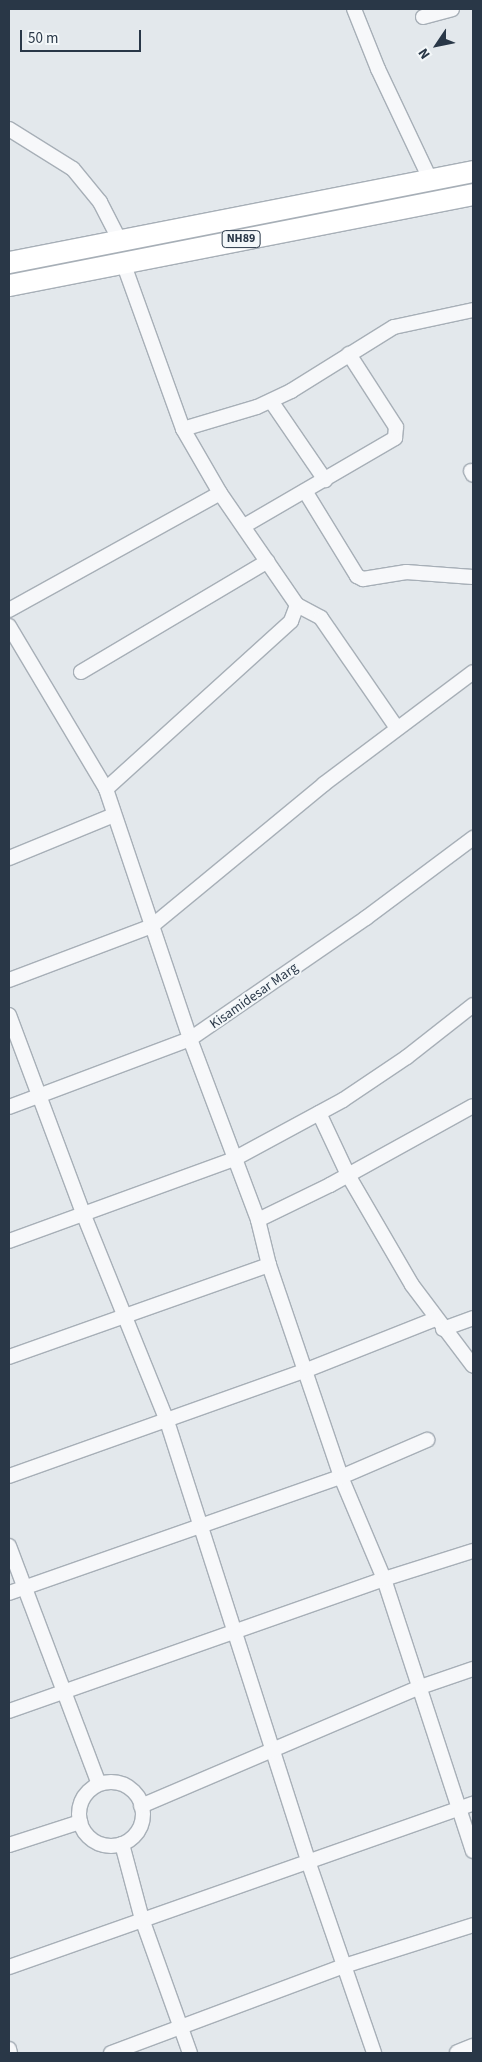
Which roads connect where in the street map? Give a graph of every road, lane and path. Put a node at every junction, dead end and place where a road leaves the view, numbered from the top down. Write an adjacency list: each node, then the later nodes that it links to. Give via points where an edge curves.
1 (354, 9): 6 (street, via 378,70)
2 (452, 9): 3 (street)
3 (423, 17)
4 (9, 129): 8 (street, via 73,169 100,202)
5 (473, 171): 6 (main road, NH89)
6 (430, 179): 8 (main road, NH89)
7 (473, 194): 10 (main road, NH89)
8 (119, 239): 9 (main road, NH89)
9 (9, 262)
10 (123, 262): 11 (main road, NH89); 15 (street)
11 (9, 285)
12 (473, 310): 13 (street, via 394,327)
13 (349, 354): 14 (street); 16 (street, via 397,432 390,443)
14 (271, 401): 15 (street); 16 (street)
15 (183, 429): 18 (street)
16 (325, 480): 17 (street)
17 (305, 491): 19 (street); 21 (street, via 357,576 363,580 406,572)
18 (220, 493): 19 (street); 23 (street)
19 (244, 526): 20 (street)
20 (268, 561): 22 (street); 25 (street)
21 (473, 577)
22 (297, 605): 27 (street, via 321,618); 28 (street, via 291,622)
23 (9, 610)
24 (9, 626): 28 (street)
25 (81, 672)
26 (473, 672): 27 (street)
27 (397, 728): 32 (street)
28 (106, 789): 29 (street)
29 (114, 815): 31 (street); 32 (street)
30 (473, 838): 36 (street, Kisamidesar Marg, via 366,918)
31 (9, 858)
32 (152, 926): 33 (street); 36 (street)
33 (9, 980)
34 (473, 1005): 40 (street, via 407,1057)
35 (9, 1015): 37 (street)
36 (190, 1039): 37 (street, Kisamidesar Marg); 41 (street)
37 (37, 1096): 39 (street, Kisamidesar Marg); 43 (street)
38 (473, 1106): 42 (street)
39 (9, 1108)
40 (319, 1113): 41 (street); 42 (street)
41 (234, 1160): 43 (street); 44 (street)
42 (348, 1175): 44 (street); 49 (street)
43 (83, 1213): 45 (street); 47 (street)
44 (258, 1220): 46 (street)
45 (9, 1241)
46 (270, 1265): 47 (street); 52 (street)
47 (126, 1317): 50 (street); 53 (street)
48 (473, 1318): 49 (street)
49 (439, 1324): 51 (street); 52 (street)
50 (9, 1357)
51 (473, 1366)
52 (307, 1370): 53 (street); 56 (street)
53 (166, 1418): 55 (street); 57 (street)
54 (427, 1440): 56 (street)
55 (9, 1476)
56 (341, 1477): 57 (street); 60 (street)
57 (200, 1527): 61 (street); 63 (street)
58 (9, 1546): 61 (street)
59 (473, 1552): 60 (street)
60 (384, 1579): 63 (street); 65 (street)
61 (25, 1588): 62 (street); 66 (street)
62 (9, 1593)
63 (236, 1630): 66 (street); 68 (street)
64 (473, 1669): 65 (street)
65 (420, 1687): 68 (street); 72 (street)
66 (64, 1690): 67 (street); 69 (street)
67 (9, 1711)
68 (272, 1749): 71 (street); 77 (street)
69 (99, 1784): 71 (street, via 112,1782 125,1786 135,1794); 73 (street, via 82,1799)
70 (473, 1804): 72 (street)
71 (141, 1806): 74 (street, via 139,1829)
72 (459, 1809): 76 (street); 77 (street)
73 (80, 1822): 74 (street, via 84,1832 96,1842 112,1846); 75 (street)
74 (122, 1844): 78 (street)
75 (9, 1845)
76 (473, 1850)
77 (308, 1861): 78 (street); 80 (street)
78 (142, 1919): 81 (street); 82 (street)
79 (473, 1925): 80 (street)
80 (344, 1966): 82 (street); 88 (street)
81 (9, 1967)
82 (180, 2027): 86 (street); 87 (street)
83 (473, 2047): 89 (street)
84 (9, 2049): 85 (street)
85 (10, 2053)
86 (111, 2053)
87 (190, 2053)
88 (374, 2053)
89 (458, 2053)

